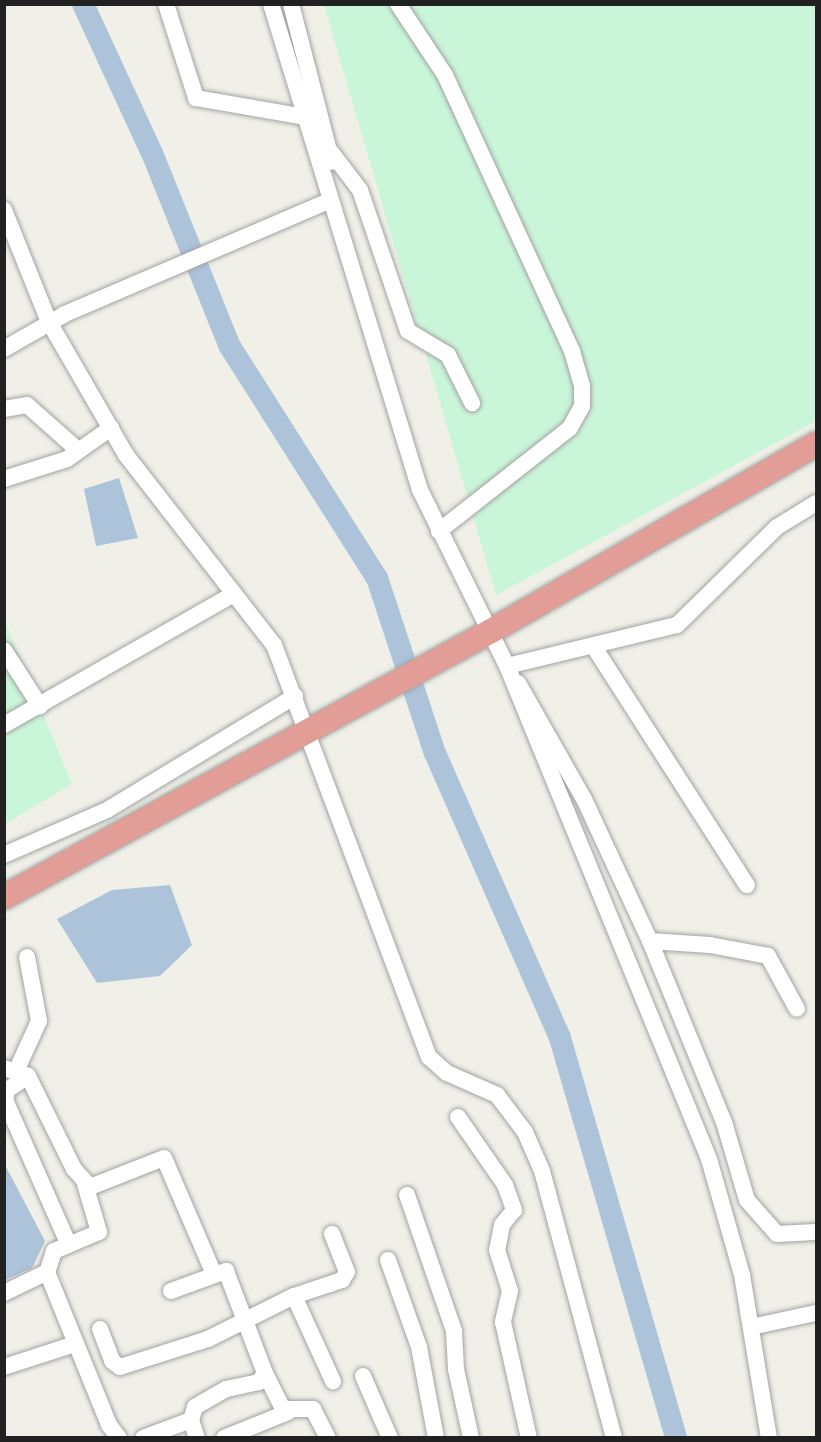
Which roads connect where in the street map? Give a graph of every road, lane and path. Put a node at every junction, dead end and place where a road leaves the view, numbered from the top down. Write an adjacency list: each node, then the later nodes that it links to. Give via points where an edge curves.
1 (166, 4): 5 (street, via 196,98)
2 (271, 4): 5 (street)
3 (291, 4): 6 (street)
4 (399, 4): 18 (street, via 445,75 572,351 582,386 582,406 570,428)
5 (305, 117): 7 (street)
6 (332, 152): 7 (street); 11 (street, via 354,175 408,331 448,354)
7 (330, 196): 9 (street); 18 (street, via 420,490)
8 (4, 210): 9 (street)
9 (49, 322): 10 (street); 13 (street)
10 (4, 349)
11 (472, 403)
12 (4, 410): 15 (street, via 27,405)
13 (111, 428): 15 (street); 19 (street)
14 (816, 444): 20 (highway)
15 (79, 452): 16 (street)
16 (4, 479)
17 (816, 503): 21 (street, via 777,527 677,625)
18 (439, 531): 20 (street)
19 (234, 594): 24 (street, via 274,645); 25 (street)
20 (484, 634): 23 (street); 27 (highway)
21 (594, 647): 23 (street); 29 (street)
22 (4, 650): 25 (street)
23 (509, 671): 31 (street); 32 (street, via 584,799)
24 (295, 696): 27 (street); 28 (street, via 107,810)
25 (40, 706): 26 (street)
26 (4, 725)
27 (305, 733): 30 (highway); 68 (street, via 429,1057 447,1073 500,1098 533,1149)
28 (4, 855)
29 (747, 885)
30 (4, 897)
31 (600, 898): 32 (street, via 624,912); 50 (street, via 709,1160 742,1275)
32 (651, 945): 34 (street, via 710,945 768,956); 39 (street, via 757,1217 777,1234)
33 (27, 957): 35 (street, via 39,1021)
34 (797, 1009)
35 (17, 1071): 37 (street); 41 (street, via 5,1100)
36 (458, 1117): 67 (street, via 505,1185 514,1209 502,1226 497,1250 510,1291 503,1322)
37 (85, 1184): 41 (street, via 99,1232); 44 (street, via 95,1186 164,1158)
38 (406, 1195): 66 (street, via 454,1331 456,1369)
39 (816, 1232)
40 (332, 1234): 47 (street, via 346,1277)
41 (69, 1245): 43 (street, via 54,1251)
42 (388, 1260): 65 (street, via 419,1347)
43 (47, 1272): 46 (street); 52 (street)
44 (213, 1272): 45 (street); 49 (street, via 221,1269 229,1276)
45 (171, 1291)
46 (4, 1293)
47 (294, 1296): 49 (street); 56 (street)
48 (816, 1313): 50 (street)
49 (247, 1321): 51 (street, via 177,1351 120,1367 112,1361); 54 (street)
50 (751, 1327): 69 (street)
51 (100, 1329)
52 (75, 1344): 53 (street); 59 (street)
53 (4, 1367)
54 (265, 1373): 57 (street); 58 (street, via 259,1383 226,1389 195,1407)
55 (363, 1376): 64 (street)
56 (333, 1381)
57 (288, 1412): 62 (street); 63 (street, via 313,1409)
58 (190, 1420): 60 (street); 61 (street)
59 (119, 1437)
60 (143, 1437)
61 (196, 1437)
62 (224, 1437)
63 (328, 1437)
64 (390, 1437)
65 (436, 1437)
66 (471, 1437)
67 (529, 1437)
68 (614, 1437)
69 (769, 1437)

